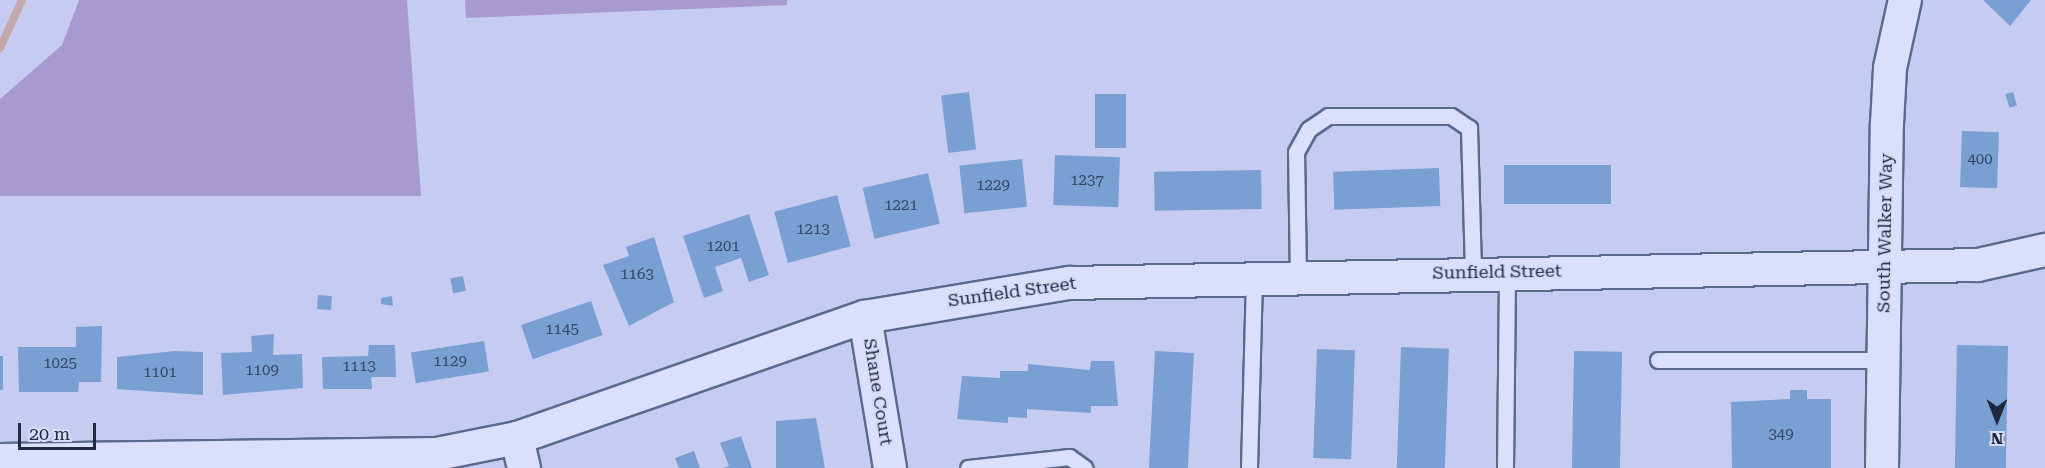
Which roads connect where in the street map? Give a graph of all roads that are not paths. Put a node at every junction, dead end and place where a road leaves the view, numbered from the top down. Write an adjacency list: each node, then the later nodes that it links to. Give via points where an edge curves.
1 (1905, 0): 3 (street, South Walker Way, via 1890,68)
2 (2045, 250): 3 (street, Sunfield Street, via 1978,265)
3 (1884, 268): 4 (street, Sunfield Street); 10 (street, South Walker Way)
4 (1508, 272): 5 (street, Sunfield Street); 18 (lane)
5 (1473, 273): 6 (street, Sunfield Street); 6 (lane, via 1469,128 1451,116 1328,116 1309,129 1296,152)
6 (1298, 277): 7 (street, Sunfield Street)
7 (1254, 278): 8 (street, Sunfield Street, via 1069,283); 17 (lane)
8 (865, 317): 11 (street, Sunfield Street); 14 (street, Shane Court)
9 (1658, 360): 10 (lane)
10 (1883, 360): 19 (street, South Walker Way)
11 (520, 453): 13 (street, Sunfield Street)
12 (0, 460): 13 (street, Sunfield Street)
13 (114, 464)
14 (890, 468)
15 (968, 468): 16 (lane, via 1069,456)
16 (1085, 468)
17 (1249, 468)
18 (1504, 468)
19 (1882, 468)

